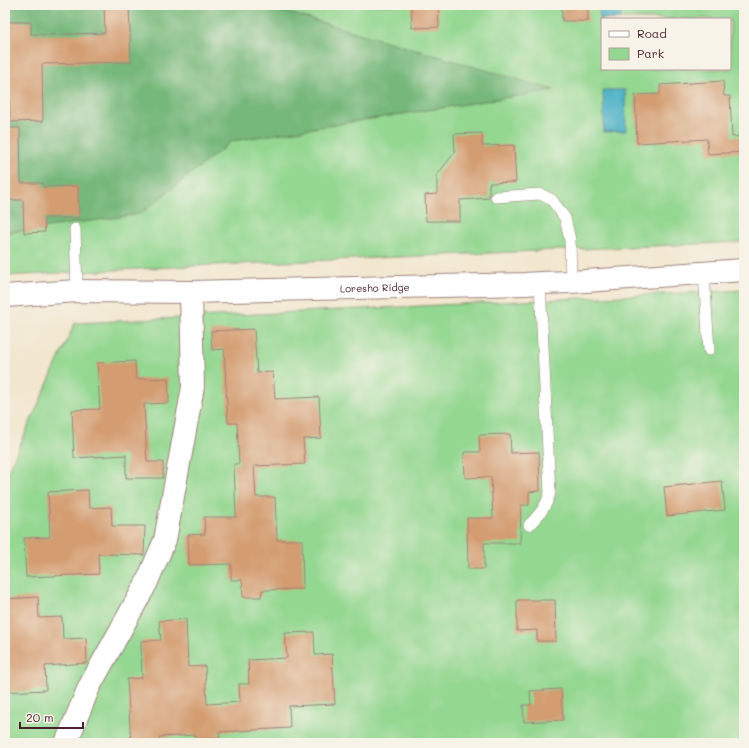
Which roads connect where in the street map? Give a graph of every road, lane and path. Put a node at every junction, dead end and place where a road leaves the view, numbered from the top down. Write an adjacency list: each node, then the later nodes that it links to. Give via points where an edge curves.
1 (496, 197): 5 (lane, via 540,194 552,200 567,225)
2 (75, 229): 7 (lane)
3 (744, 270): 4 (main road, Loresho Ridge)
4 (704, 273): 5 (main road, Loresho Ridge); 10 (lane)
5 (571, 282): 6 (main road, Loresho Ridge)
6 (540, 283): 8 (main road, Loresho Ridge); 11 (lane, via 550,493 541,512)
7 (77, 290): 8 (main road, Loresho Ridge); 9 (main road, Loresho Ridge)
8 (191, 292): 12 (main road, via 193,387 165,540 146,584 89,687)
9 (5, 296)
10 (709, 350)
11 (530, 525)
12 (66, 743)

